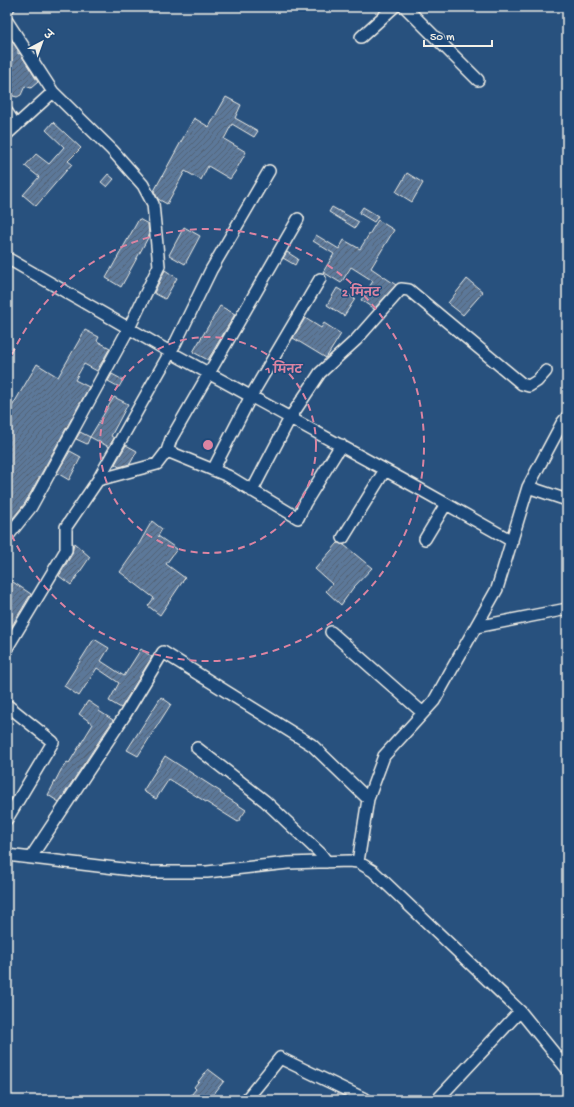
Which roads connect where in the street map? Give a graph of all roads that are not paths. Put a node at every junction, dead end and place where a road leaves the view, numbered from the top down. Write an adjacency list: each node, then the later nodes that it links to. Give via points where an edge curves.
1 (394, 7): 4 (street)
2 (405, 7): 5 (street)
3 (7, 21): 6 (street)
4 (361, 37)
5 (478, 80)
6 (53, 92): 8 (street); 14 (street, via 143,184 153,204 159,266)
7 (7, 112): 8 (street)
8 (16, 126): 9 (street)
9 (7, 134)
10 (269, 171): 15 (street, via 211,270)
11 (298, 219): 17 (street)
12 (7, 258): 14 (street)
13 (320, 279): 18 (street)
14 (129, 328): 15 (street); 30 (street, via 31,507)
15 (170, 352): 17 (street); 25 (street)
16 (546, 371): 20 (street, via 529,386 522,384 409,290 401,290 356,340 320,373)
17 (210, 374): 18 (street); 22 (street, via 171,439)
18 (251, 396): 20 (street); 23 (street)
19 (567, 417): 26 (street)
20 (290, 418): 21 (street); 27 (street)
21 (341, 445): 24 (street); 27 (street, via 298,518)
22 (167, 451): 23 (street); 25 (street, via 157,464)
23 (213, 470): 27 (street)
24 (385, 470): 29 (street); 31 (street)
25 (98, 480): 37 (street, via 66,527 66,550)
26 (528, 487): 28 (street); 33 (street)
27 (252, 491)
28 (567, 500)
29 (446, 504): 32 (street); 33 (street)
30 (7, 537)
31 (343, 538)
32 (425, 539)
33 (512, 542): 35 (street, via 497,589)
34 (567, 609): 35 (street)
35 (476, 627): 39 (street, via 434,701)
36 (330, 632): 39 (street)
37 (7, 648)
38 (7, 705): 42 (street, via 53,742)
39 (423, 714): 41 (street, via 384,756)
40 (197, 748): 45 (street, via 265,801)
41 (368, 799): 44 (street, via 312,745 163,652 123,718); 46 (street)
42 (7, 819)
43 (7, 855): 44 (street)
44 (30, 857): 45 (street, via 119,869 176,873)
45 (327, 862): 46 (street)
46 (358, 862): 47 (street, via 381,878)
47 (520, 1011): 48 (street); 51 (street)
48 (567, 1069)
49 (246, 1100): 50 (street, via 280,1058)
50 (367, 1100)
51 (437, 1100)

